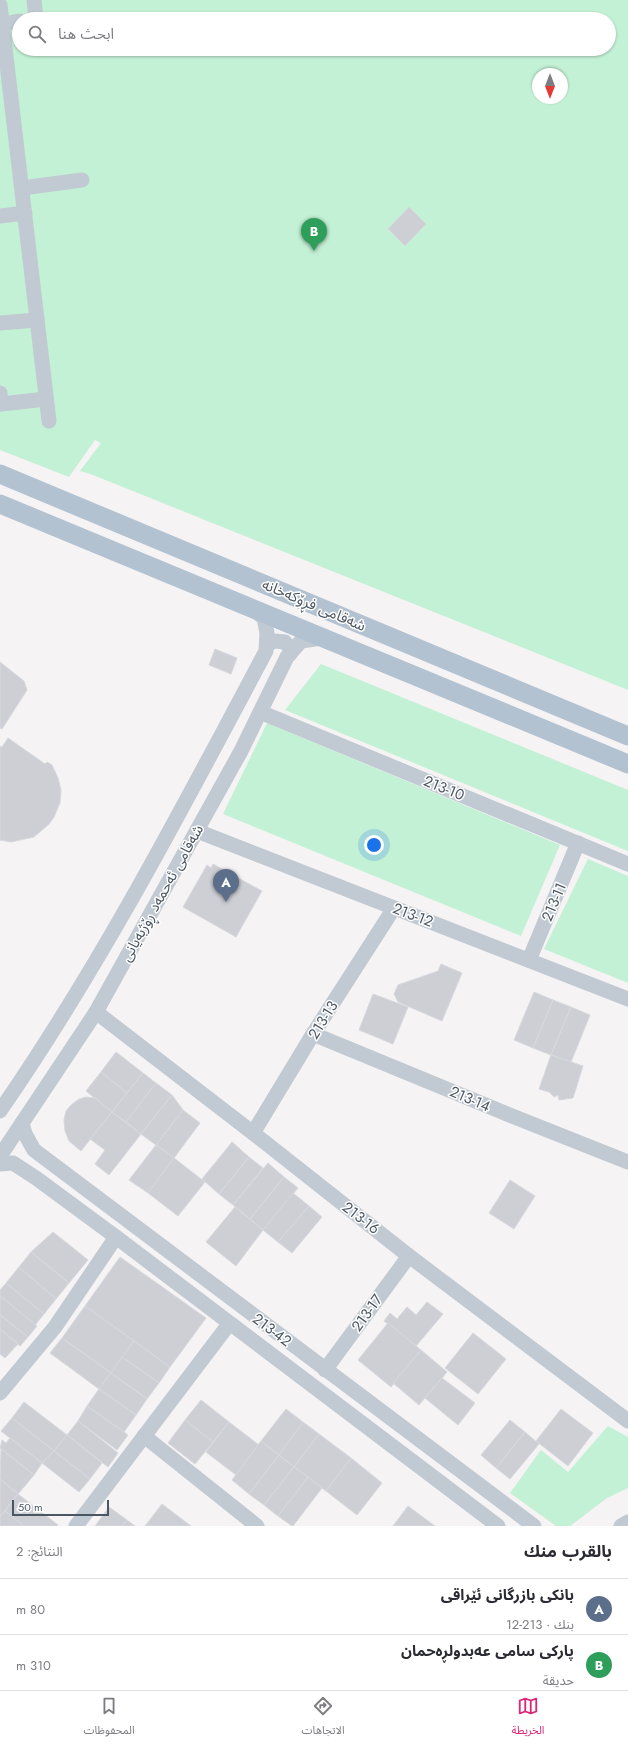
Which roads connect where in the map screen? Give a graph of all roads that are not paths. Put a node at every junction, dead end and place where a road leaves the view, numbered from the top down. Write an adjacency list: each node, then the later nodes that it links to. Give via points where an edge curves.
1 (34, 0): 3 (street)
2 (0, 5): 5 (street)
3 (35, 12)
4 (12, 22): 5 (street)
5 (3, 24): 6 (street)
6 (7, 115): 8 (street)
7 (82, 180): 8 (street)
8 (22, 188): 9 (street)
9 (25, 213): 10 (street); 11 (street)
10 (0, 216)
11 (37, 320): 12 (street); 14 (street)
12 (0, 323)
13 (0, 393): 14 (street, via 1,404)
14 (46, 400): 15 (street)
15 (48, 421)
16 (0, 474): 23 (main road, شەقامی فڕۆکەخانە)
17 (0, 504): 18 (main road, شەقامی فڕۆکەخانە)
18 (252, 609): 19 (main road, شەقامی فڕۆکەخانە); 20 (street, شەقامی ئەحمەد ڕۆژبەیانی, via 264,618)
19 (322, 638): 21 (street, شەقامی ئەحمەد ڕۆژبەیانی, via 301,641); 24 (main road, شەقامی فڕۆکەخانە)
20 (267, 644): 21 (street, via 275,641 285,642); 29 (street, شەقامی ئەحمەد ڕۆژبەیانی, via 266,651)
21 (290, 654): 22 (street, شەقامی ئەحمەد ڕۆژبەیانی)
22 (260, 712): 25 (street, شەقامی ئەحمەد ڕۆژبەیانی); 26 (street, 213-10)
23 (628, 736)
24 (628, 764)
25 (197, 831): 28 (street, 213-12); 30 (street, شەقامی ئەحمەد ڕۆژبەیانی)
26 (578, 843): 27 (street, 213-10); 31 (street, 213-11)
27 (628, 864)
28 (394, 908): 31 (street, 213-12); 34 (street, 213-13)
29 (121, 918): 30 (street); 35 (street, شەقامی ئەحمەد ڕۆژبەیانی)
30 (142, 930): 33 (street, شەقامی ئەحمەد ڕۆژبەیانی)
31 (529, 960): 32 (street, 213-12)
32 (628, 999)
33 (96, 1012): 36 (street, شەقامی ئەحمەد ڕۆژبەیانی); 37 (street, 213-16)
34 (313, 1034): 37 (street, 213-13); 39 (street, 213-14)
35 (0, 1111)
36 (22, 1123): 38 (street, شەقامی ئەحمەد ڕۆژبەیانی); 44 (street, 213-42, via 34,1150)
37 (253, 1133): 42 (street, 213-16)
38 (0, 1156)
39 (628, 1162)
40 (0, 1164): 41 (street, 213-42, via 13,1163)
41 (116, 1237): 43 (street, 213-42); 45 (street, via 55,1326)
42 (409, 1256): 44 (street, 213-17); 46 (street, 213-16)
43 (229, 1324): 47 (street); 51 (street, 213-42)
44 (325, 1370): 52 (street, 213-42)
45 (0, 1393)
46 (628, 1421)
47 (144, 1436): 49 (street); 50 (street)
48 (628, 1522): 53 (street)
49 (76, 1526)
50 (257, 1526)
51 (498, 1526)
52 (534, 1526)
53 (621, 1526)

